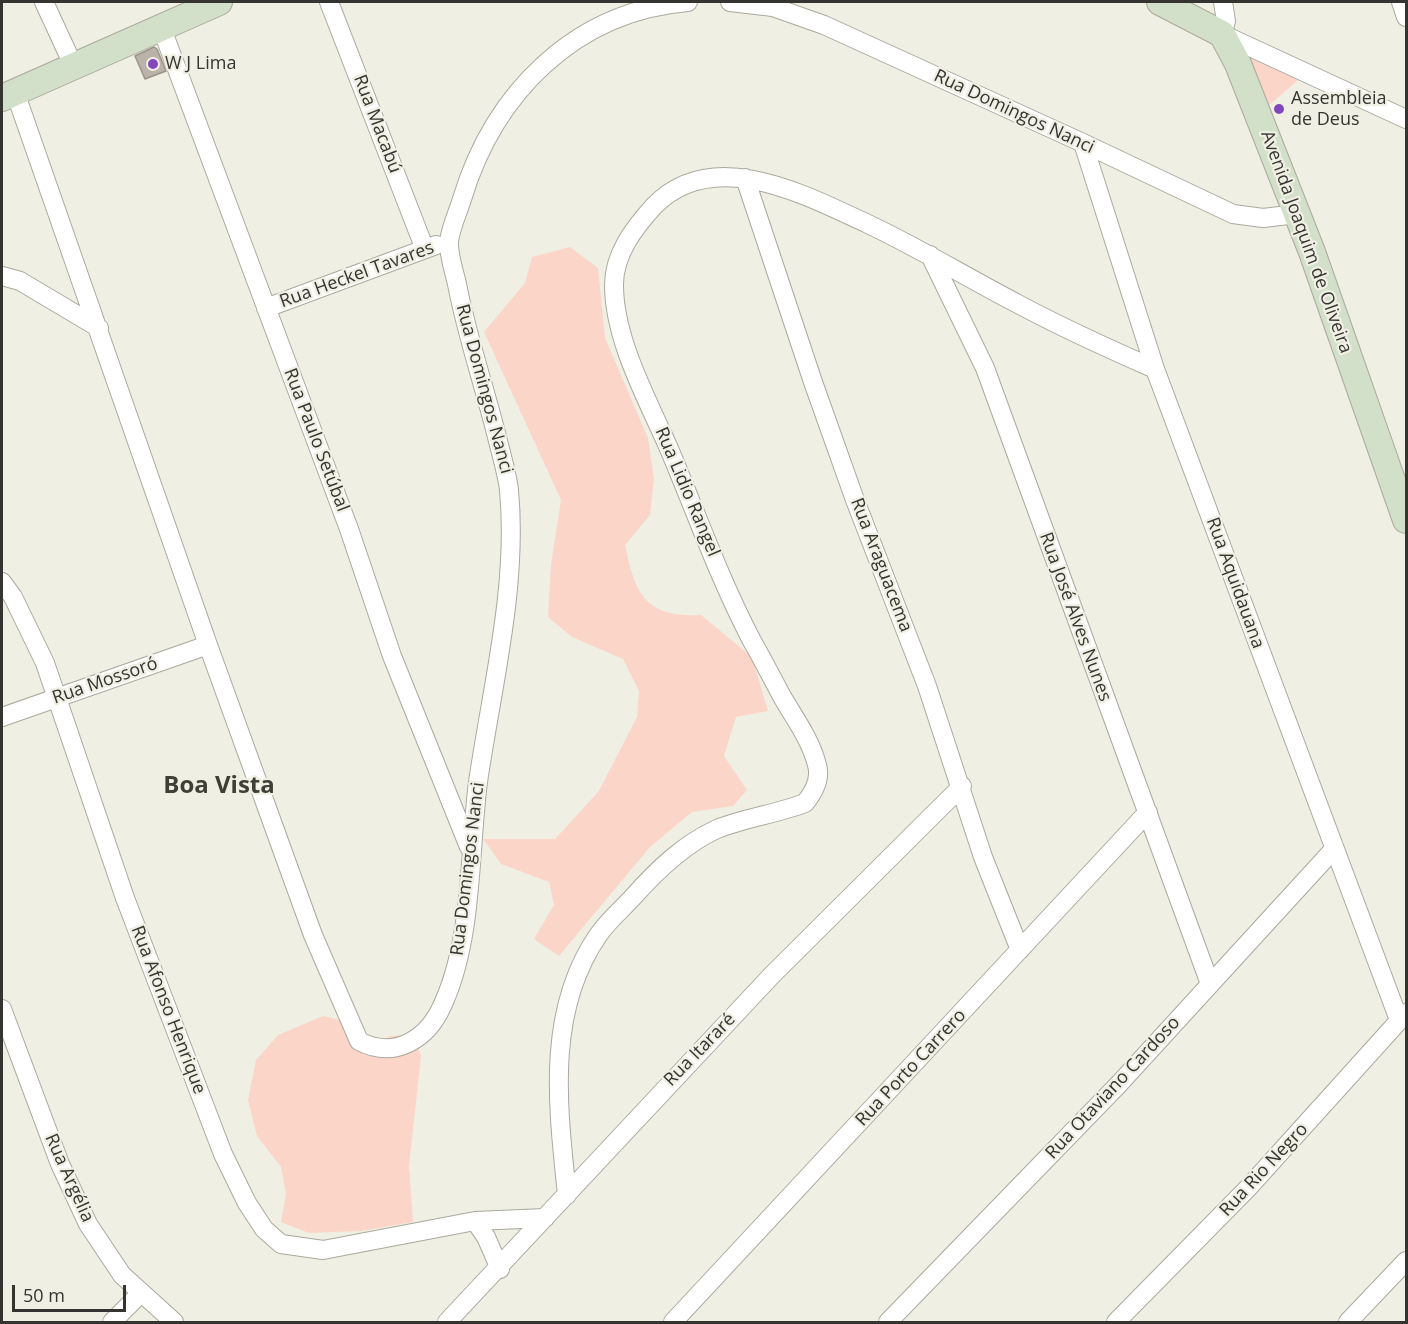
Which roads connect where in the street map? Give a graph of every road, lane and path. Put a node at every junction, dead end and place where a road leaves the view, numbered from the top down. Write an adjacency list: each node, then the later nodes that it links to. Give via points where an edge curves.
1 (44, 2): 12 (street)
2 (329, 2): 19 (street, Rua Macabú)
3 (688, 2): 18 (street, Rua Domingos Nanci, via 667,3 623,16 573,39 546,62 511,100 487,137 468,179)
4 (730, 2): 15 (street, Rua Domingos Nanci, via 773,7 824,25)
5 (1160, 2): 11 (main road)
6 (1223, 2): 11 (street, via 1226,21)
7 (1401, 2): 9 (street)
8 (213, 3): 10 (main road)
9 (1407, 17)
10 (162, 28): 12 (main road); 22 (street, Rua Paulo Setúbal)
11 (1222, 34): 14 (street); 17 (main road, Avenida Joaquim de Oliveira, via 1242,74)
12 (75, 67): 13 (main road)
13 (8, 95): 23 (street, Rua Domingos Nanci)
14 (1407, 119)
15 (1083, 142): 17 (street, Rua Domingos Nanci, via 1233,214 1263,218); 24 (street, Rua Aquidauana)
16 (745, 178): 20 (street, Rua Lidio Rangel, via 798,192); 30 (street, Rua Araguacema, via 855,500); 38 (street, Rua Lidio Rangel, via 704,178 681,185 663,197 626,240 616,268 615,297 629,354 648,402 737,611 806,736 818,767 816,783 814,793 805,803 718,829 690,844 655,873 600,934 568,998 561,1043 558,1084)
17 (1297, 214): 25 (main road, Avenida Joaquim de Oliveira)
18 (449, 242): 19 (street, Rua Heckel Tavares); 33 (street, Rua Domingos Nanci, via 508,485 512,540)
19 (424, 247): 22 (street, Rua Heckel Tavares)
20 (930, 255): 24 (street, Rua Lidio Rangel, via 1075,333); 31 (street, Rua José Alves Nunes, via 985,368)
21 (2, 276): 23 (street, via 20,281)
22 (266, 308): 33 (street, Rua Paulo Setúbal, via 392,656)
23 (99, 328): 27 (street, Rua Domingos Nanci)
24 (1155, 369): 32 (street, Rua Aquidauana)
25 (1407, 520)
26 (2, 582): 28 (street, Rua Afonso Henrique, via 45,663)
27 (208, 645): 28 (street, Rua Mossoró); 33 (street, Rua Domingos Nanci, via 313,934 359,1041 373,1048 394,1049 410,1044 423,1034 443,1005 459,957)
28 (57, 698): 29 (street, Rua Mossoró); 40 (street, Rua Afonso Henrique, via 125,898 223,1154 264,1229 281,1244 322,1250)
29 (2, 717)
30 (962, 786): 34 (street, Rua Araguacema, via 983,857); 38 (street, Rua Itararé, via 780,967)
31 (1148, 812): 34 (street, Rua Porto Carrero); 35 (street, Rua José Alves Nunes)
32 (1334, 849): 35 (street, Rua Otaviano Cardoso); 37 (street, Rua Aquidauana)
33 (471, 851)
34 (1020, 950): 47 (street, Rua Porto Carrero)
35 (1210, 984): 48 (street, Rua Otaviano Cardoso)
36 (2, 1009): 43 (street, Rua Argélia, via 60,1164 88,1224 122,1275)
37 (1403, 1016): 49 (street, Rua Rio Negro, via 1248,1188)
38 (567, 1195): 39 (street, Rua Itararé)
39 (545, 1218): 40 (street, Rua Afonso Henrique); 42 (street, Rua Itararé)
40 (475, 1221): 42 (street)
41 (1407, 1262): 50 (street)
42 (500, 1269): 46 (street, Rua Itararé)
43 (141, 1293): 44 (street); 45 (street, Rua Argélia)
44 (112, 1323)
45 (174, 1323)
46 (447, 1323)
47 (673, 1323)
48 (888, 1323)
49 (1116, 1323)
50 (1348, 1323)

